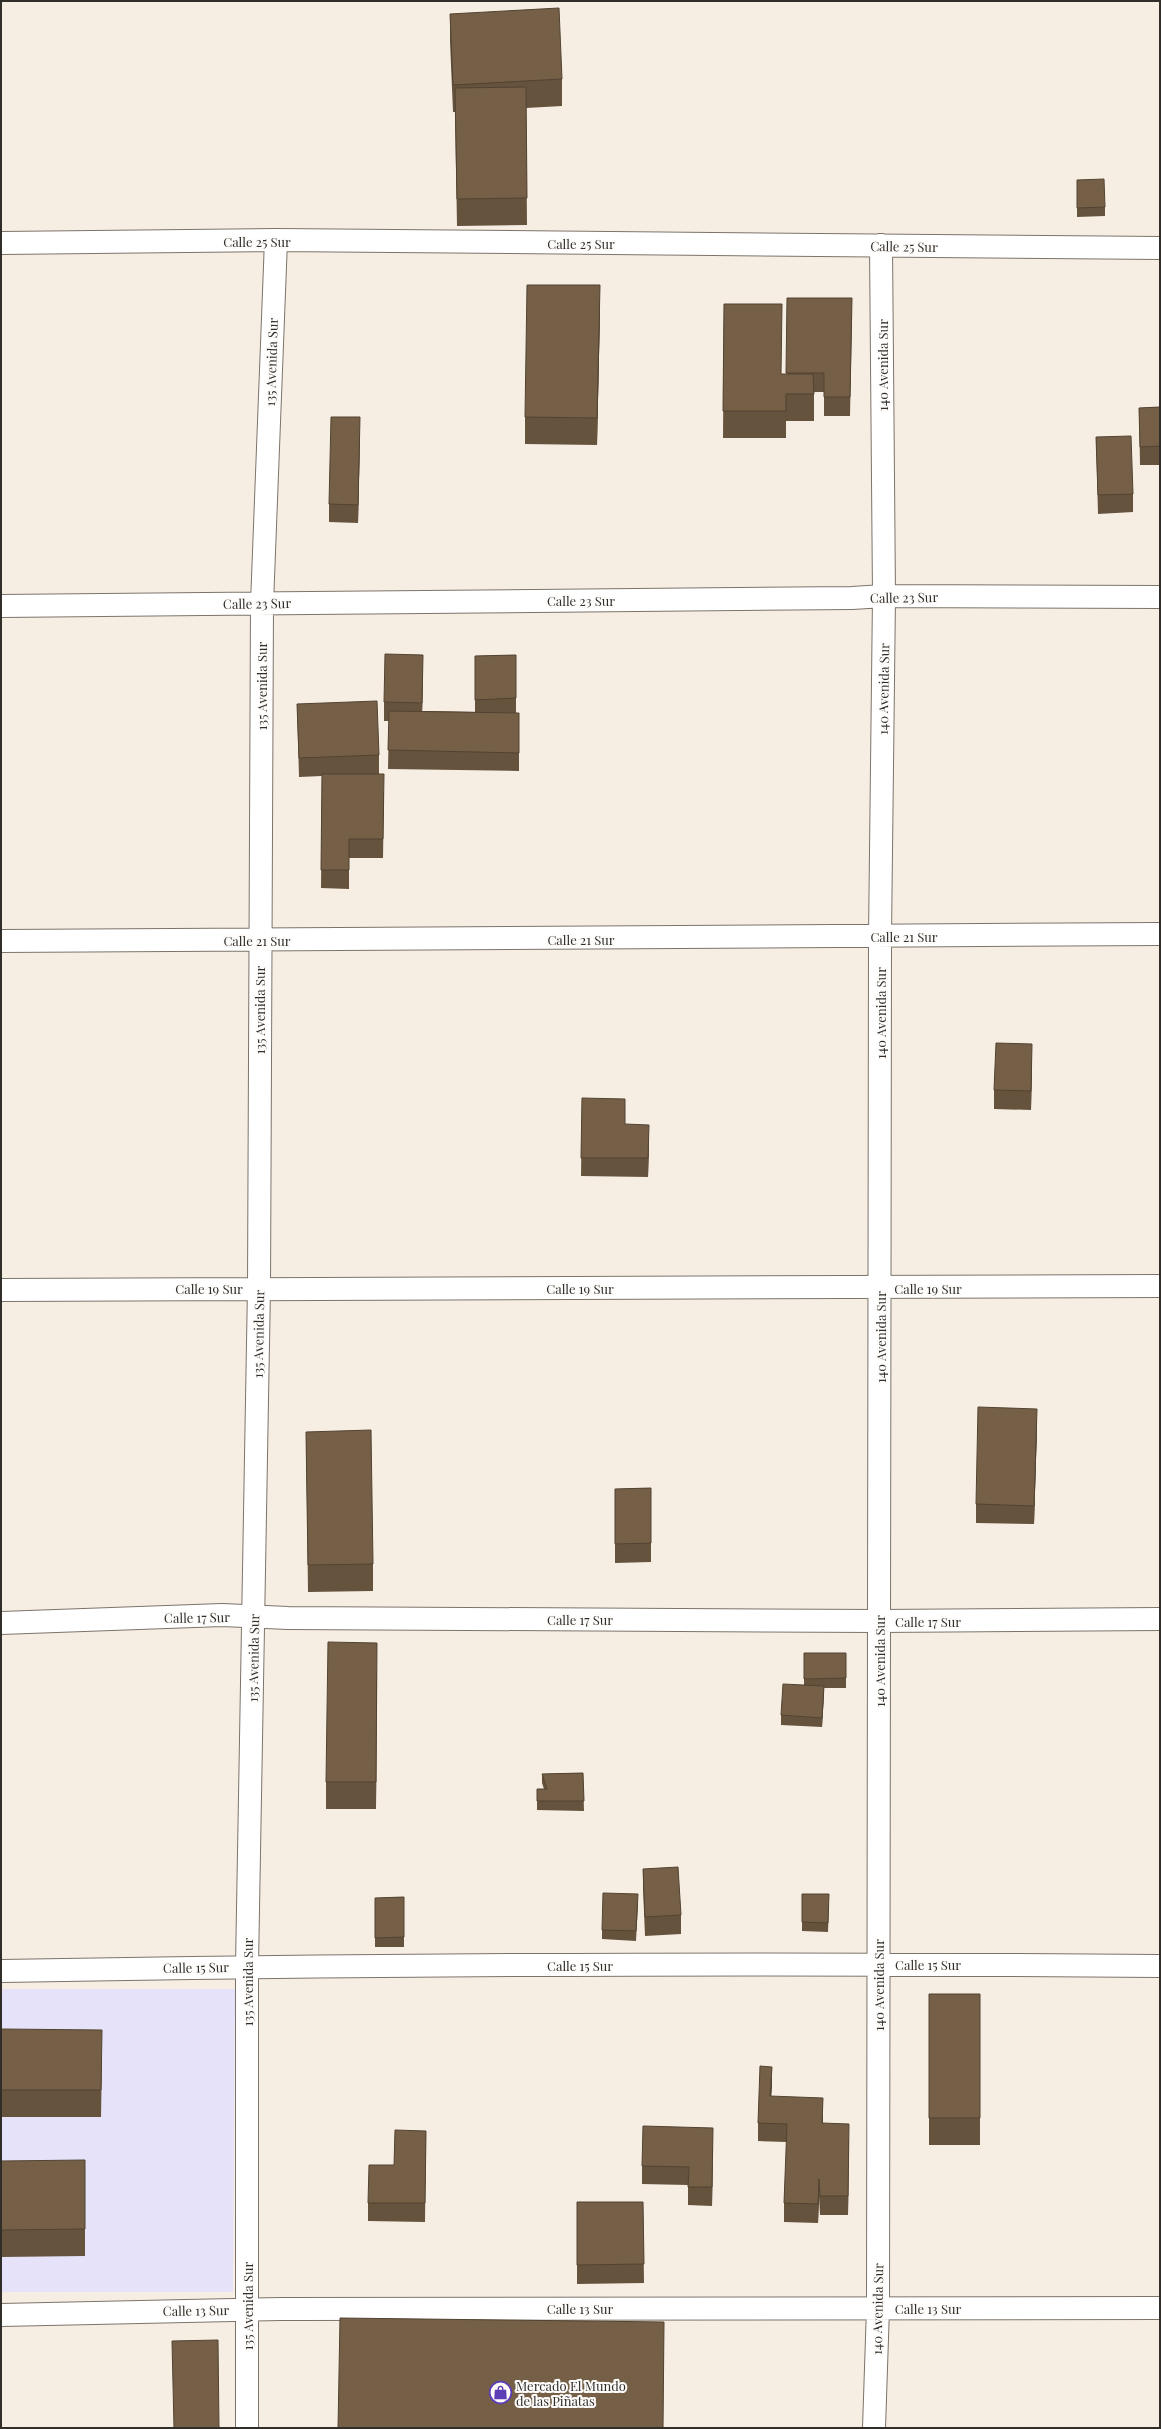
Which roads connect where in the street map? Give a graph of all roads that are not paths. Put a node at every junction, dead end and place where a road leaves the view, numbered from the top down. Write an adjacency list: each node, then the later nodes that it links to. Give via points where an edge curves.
1 (276, 240): 2 (street, Calle 25 Sur); 3 (street, Calle 25 Sur); 7 (street, 135 Avenida Sur)
2 (1, 243)
3 (881, 245): 4 (street, Calle 25 Sur); 5 (street, 140 Avenida Sur)
4 (1160, 248)
5 (884, 596): 6 (street, Calle 23 Sur); 7 (street, Calle 23 Sur); 10 (street, 140 Avenida Sur)
6 (1160, 597)
7 (262, 604): 8 (street, Calle 23 Sur); 11 (street, 135 Avenida Sur)
8 (1, 606)
9 (1160, 934): 10 (street, Calle 21 Sur)
10 (880, 936): 11 (street, Calle 21 Sur); 15 (street, 140 Avenida Sur)
11 (259, 940): 12 (street, Calle 21 Sur); 14 (street, 135 Avenida Sur)
12 (1, 941)
13 (1160, 1286): 15 (street, Calle 19 Sur)
14 (259, 1287): 15 (street, Calle 19 Sur); 16 (street, Calle 19 Sur); 17 (street, 135 Avenida Sur)
15 (880, 1288): 19 (street, 140 Avenida Sur)
16 (1, 1290)
17 (254, 1618): 19 (street, Calle 17 Sur); 20 (street, Calle 17 Sur, via 222,1615); 22 (street, 135 Avenida Sur)
18 (1160, 1619): 19 (street, Calle 17 Sur)
19 (879, 1621): 21 (street, 140 Avenida Sur)
20 (1, 1623)
21 (878, 1964): 22 (street, Calle 15 Sur); 23 (street, Calle 15 Sur); 25 (street, 140 Avenida Sur)
22 (247, 1966): 24 (street, Calle 15 Sur); 27 (street, 135 Avenida Sur)
23 (1160, 1966)
24 (1, 1971)
25 (878, 2308): 26 (street, Calle 13 Sur); 27 (street, Calle 13 Sur); 30 (street, 140 Avenida Sur)
26 (1160, 2308)
27 (247, 2309): 28 (street, Calle 13 Sur); 29 (street, 135 Avenida Sur)
28 (1, 2315)
29 (247, 2428)
30 (874, 2428)

